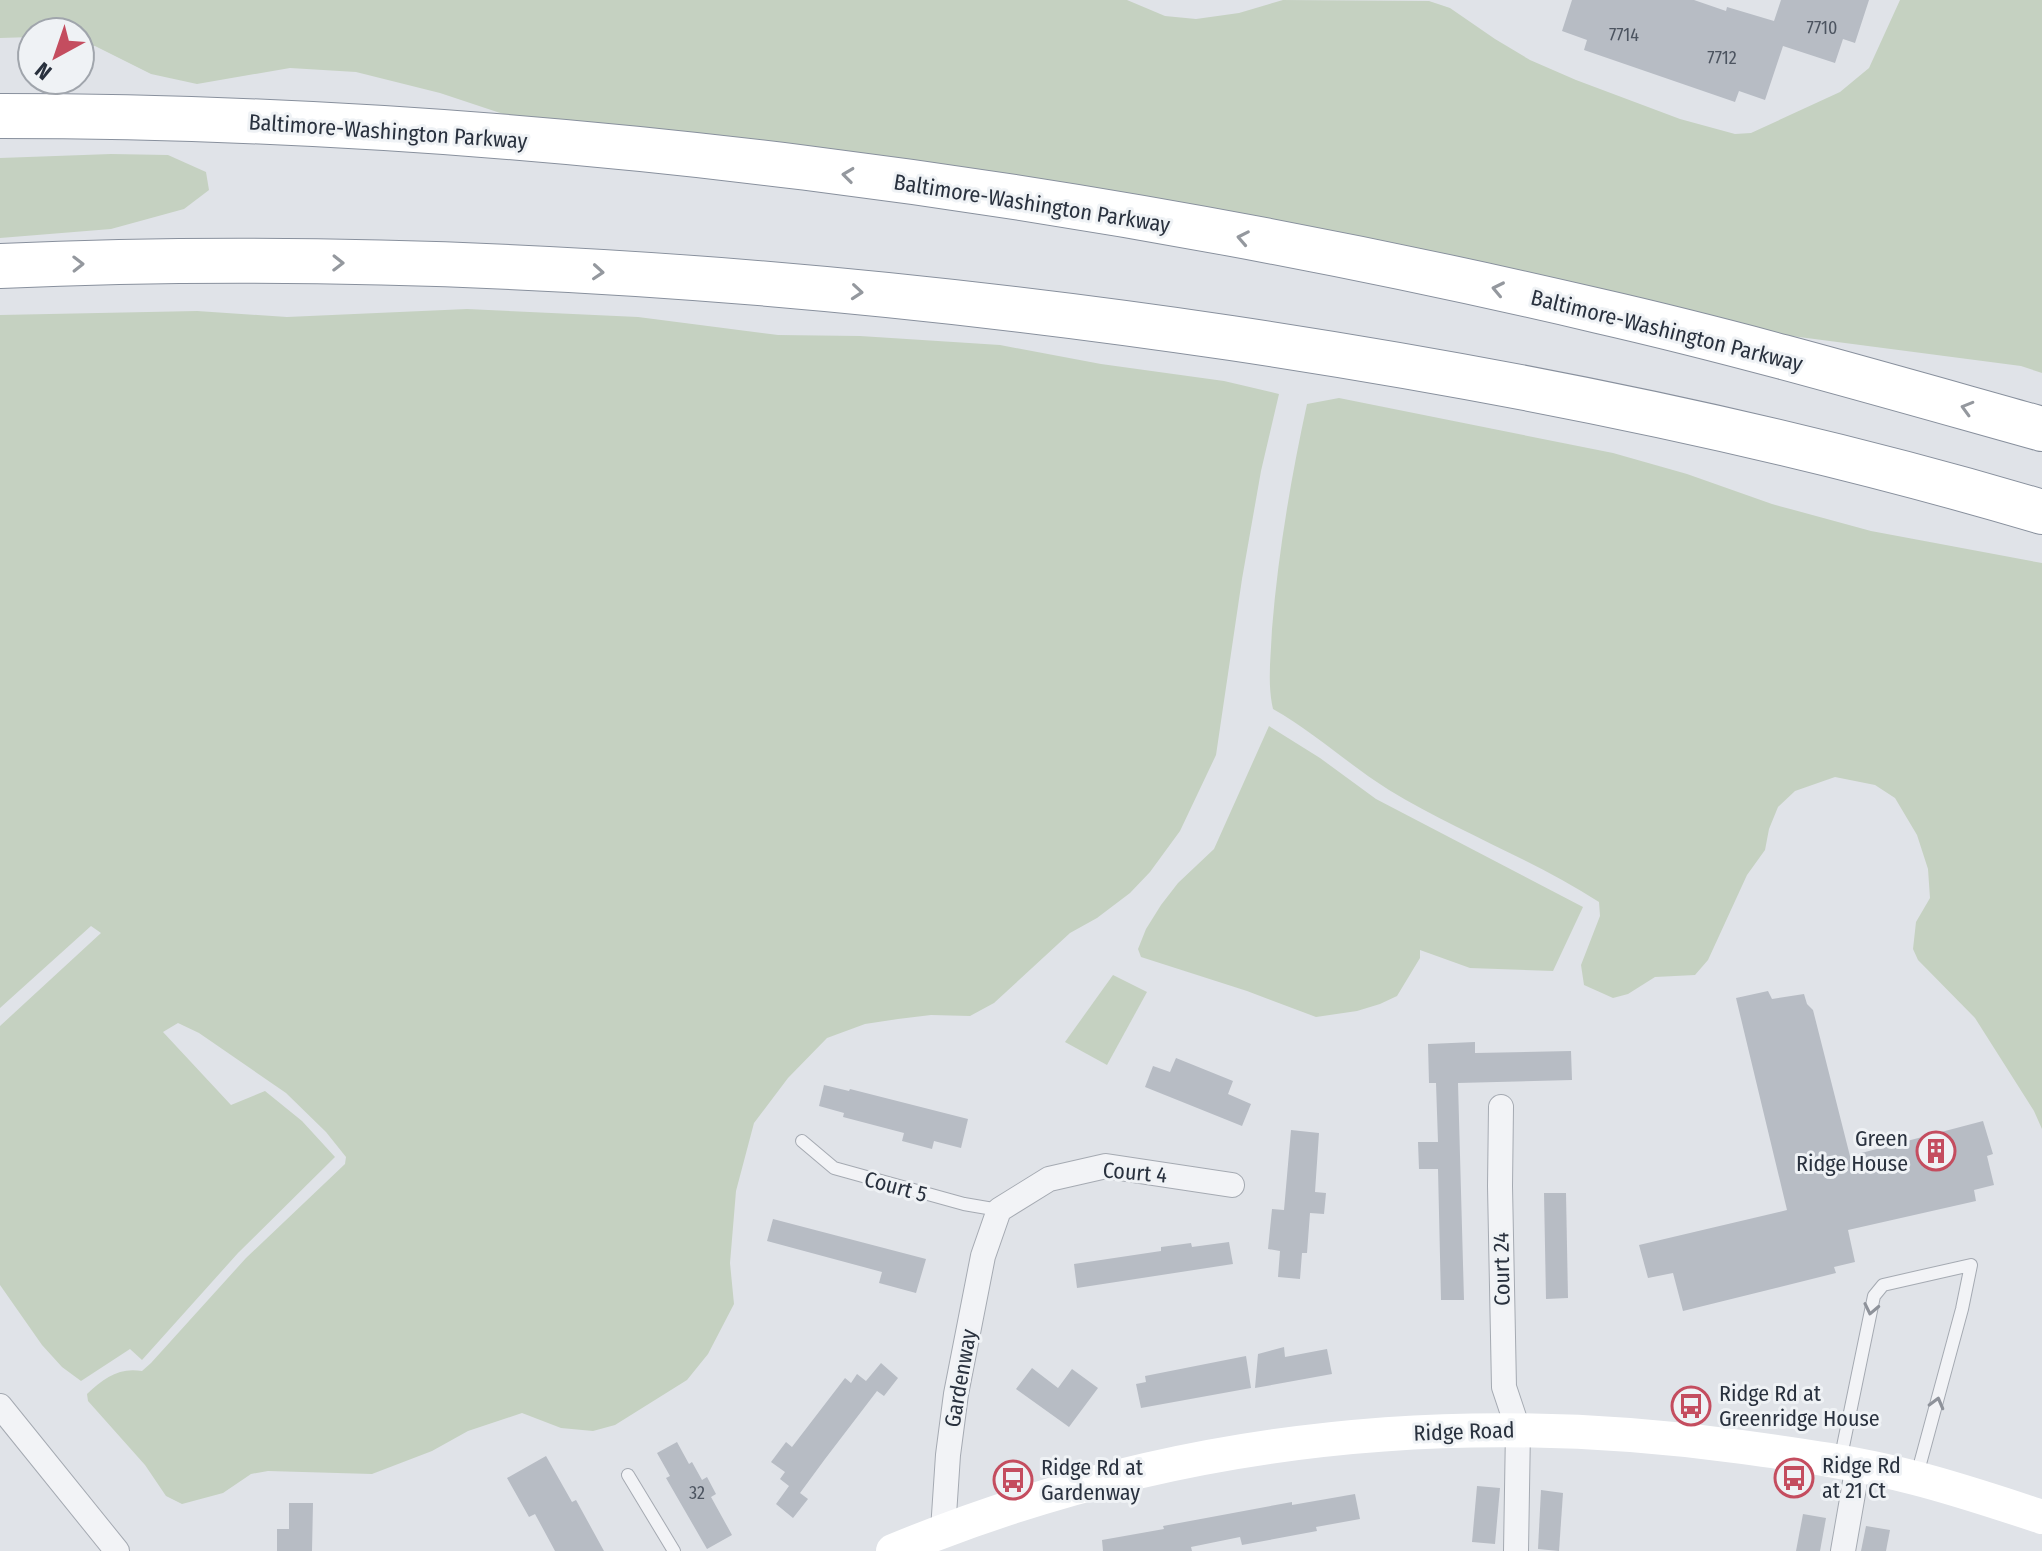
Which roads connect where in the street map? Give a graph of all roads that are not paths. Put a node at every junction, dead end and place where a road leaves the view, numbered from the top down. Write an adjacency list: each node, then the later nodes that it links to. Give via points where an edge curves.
1 (0, 116): 3 (highway, Baltimore-Washington Parkway, one-way to 1, via 1599,311 1227,235 979,192 596,145 360,127)
2 (0, 266): 4 (highway, one-way to 4, via 336,262 566,270 951,300 1345,355 1571,397 1797,446)
3 (2042, 429)
4 (2042, 512)
5 (1501, 1107): 10 (street, Court 24, via 1504,1387)
6 (802, 1141): 8 (lane, Court 5, via 834,1168)
7 (1232, 1185): 8 (street, Court 4, via 1106,1166 1049,1179)
8 (999, 1210): 15 (street, Gardenway, via 983,1256 956,1394)
9 (0, 1406): 16 (street)
10 (1518, 1429): 11 (street, Ridge Road, via 1689,1440); 15 (street, Ridge Road, via 1379,1434 1195,1458 981,1516); 19 (street, Court 24)
11 (1849, 1464): 13 (street, Ridge Road); 13 (lane, one-way to 11, via 1971,1265 1877,1290); 20 (street)
12 (628, 1475): 17 (lane)
13 (1917, 1478): 14 (street, Ridge Road)
14 (2042, 1517)
15 (943, 1541): 18 (street, Ridge Road)
16 (117, 1551)
17 (674, 1551)
18 (893, 1551)
19 (1516, 1551)
20 (1843, 1551)

